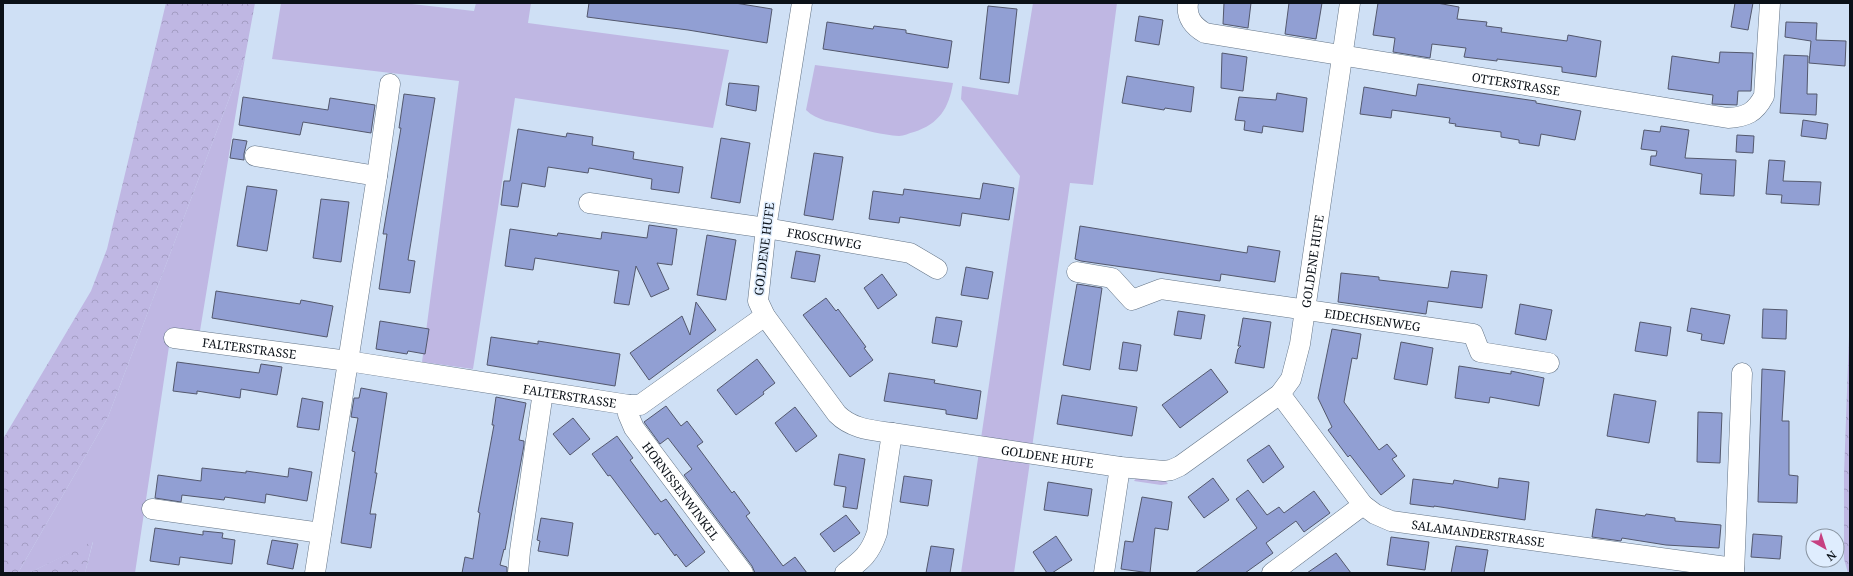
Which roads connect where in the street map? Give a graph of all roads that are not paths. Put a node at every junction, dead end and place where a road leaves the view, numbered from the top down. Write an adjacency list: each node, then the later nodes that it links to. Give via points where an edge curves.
1 (802, 3): 10 (street, GOLDENE HUFE)
2 (1188, 3): 5 (street, OTTERSTRASSE, via 1187,12 1190,19 1205,33)
3 (1350, 3): 5 (street, GOLDENE HUFE)
4 (1770, 3): 5 (street, OTTERSTRASSE, via 1764,96 1751,112 1741,117 1728,118)
5 (1343, 55): 13 (street, GOLDENE HUFE)
6 (390, 84): 8 (street)
7 (255, 156): 8 (street)
8 (377, 176): 16 (street)
9 (589, 203): 10 (street, FROSCHWEG)
10 (766, 228): 11 (street, FROSCHWEG, via 910,253); 14 (street, GOLDENE HUFE, via 758,302)
11 (937, 269)
12 (1077, 272): 13 (street, EIDECHSENWEG, via 1112,278 1132,300 1161,289)
13 (1304, 309): 17 (street, EIDECHSENWEG, via 1473,334 1480,352); 20 (street, GOLDENE HUFE, via 1296,362 1291,379)
14 (765, 316): 21 (street, FALTERSTRASSE, via 640,405); 22 (street, GOLDENE HUFE, via 836,414 854,426)
15 (174, 338): 16 (street, FALTERSTRASSE)
16 (348, 361): 19 (street, FALTERSTRASSE); 26 (street)
17 (1549, 363)
18 (1742, 373): 27 (street, SALAMANDERSTRASSE)
19 (543, 392): 21 (street, FALTERSTRASSE); 29 (street)
20 (1280, 394): 23 (street, GOLDENE HUFE, via 1171,470); 24 (street, SALAMANDERSTRASSE)
21 (629, 405): 30 (street, HORNISSENWINKEL, via 628,414 634,428)
22 (892, 433): 23 (street, GOLDENE HUFE); 31 (street, via 877,533 872,548 863,560)
23 (1120, 467): 32 (street)
24 (1363, 505): 27 (street, SALAMANDERSTRASSE, via 1391,521); 33 (street)
25 (152, 509): 26 (street)
26 (321, 533): 28 (street)
27 (1734, 570)
28 (315, 573)
29 (518, 573)
30 (743, 573)
31 (845, 573)
32 (1104, 573)
33 (1272, 573)

